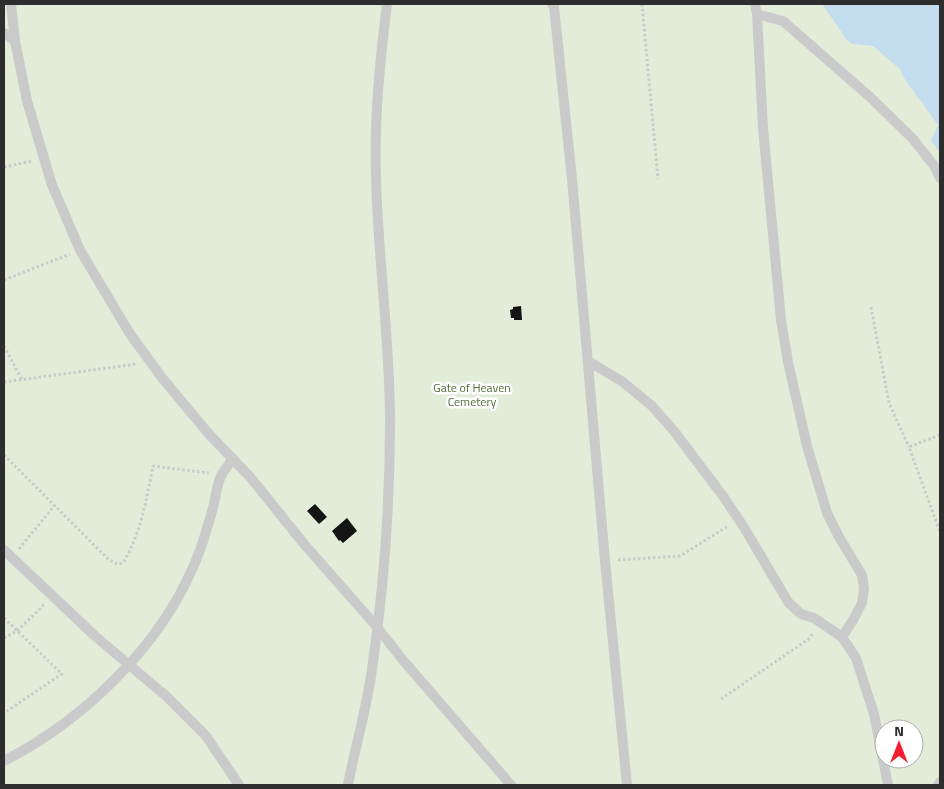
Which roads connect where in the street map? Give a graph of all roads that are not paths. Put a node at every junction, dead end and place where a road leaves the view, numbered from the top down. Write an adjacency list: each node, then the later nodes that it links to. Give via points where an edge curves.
1 (11, 4): 6 (lane)
2 (387, 4): 11 (lane, via 376,122 376,176 389,361 389,468)
3 (554, 5): 8 (lane)
4 (756, 9): 7 (lane, via 784,21 870,97 912,139); 12 (lane, via 763,128 788,362 824,505 862,575 864,588 862,603)
5 (4, 33): 6 (lane)
6 (15, 41): 9 (lane, via 27,101 44,158 80,250 130,334 163,379)
7 (940, 178)
8 (588, 361): 12 (lane, via 623,382 652,406 723,496 788,602 801,614 814,618); 19 (lane)
9 (233, 459): 11 (lane); 13 (lane, via 221,475 194,567 162,622)
10 (4, 550): 13 (lane, via 95,636)
11 (377, 627): 17 (lane, via 372,671); 18 (lane)
12 (842, 637): 20 (lane, via 856,658 874,714)
13 (130, 664): 14 (lane, via 80,712); 16 (lane, via 206,736)
14 (4, 761)
15 (940, 782): 21 (lane)
16 (239, 785)
17 (348, 785)
18 (511, 785)
19 (627, 785)
20 (888, 785)
21 (938, 785)

